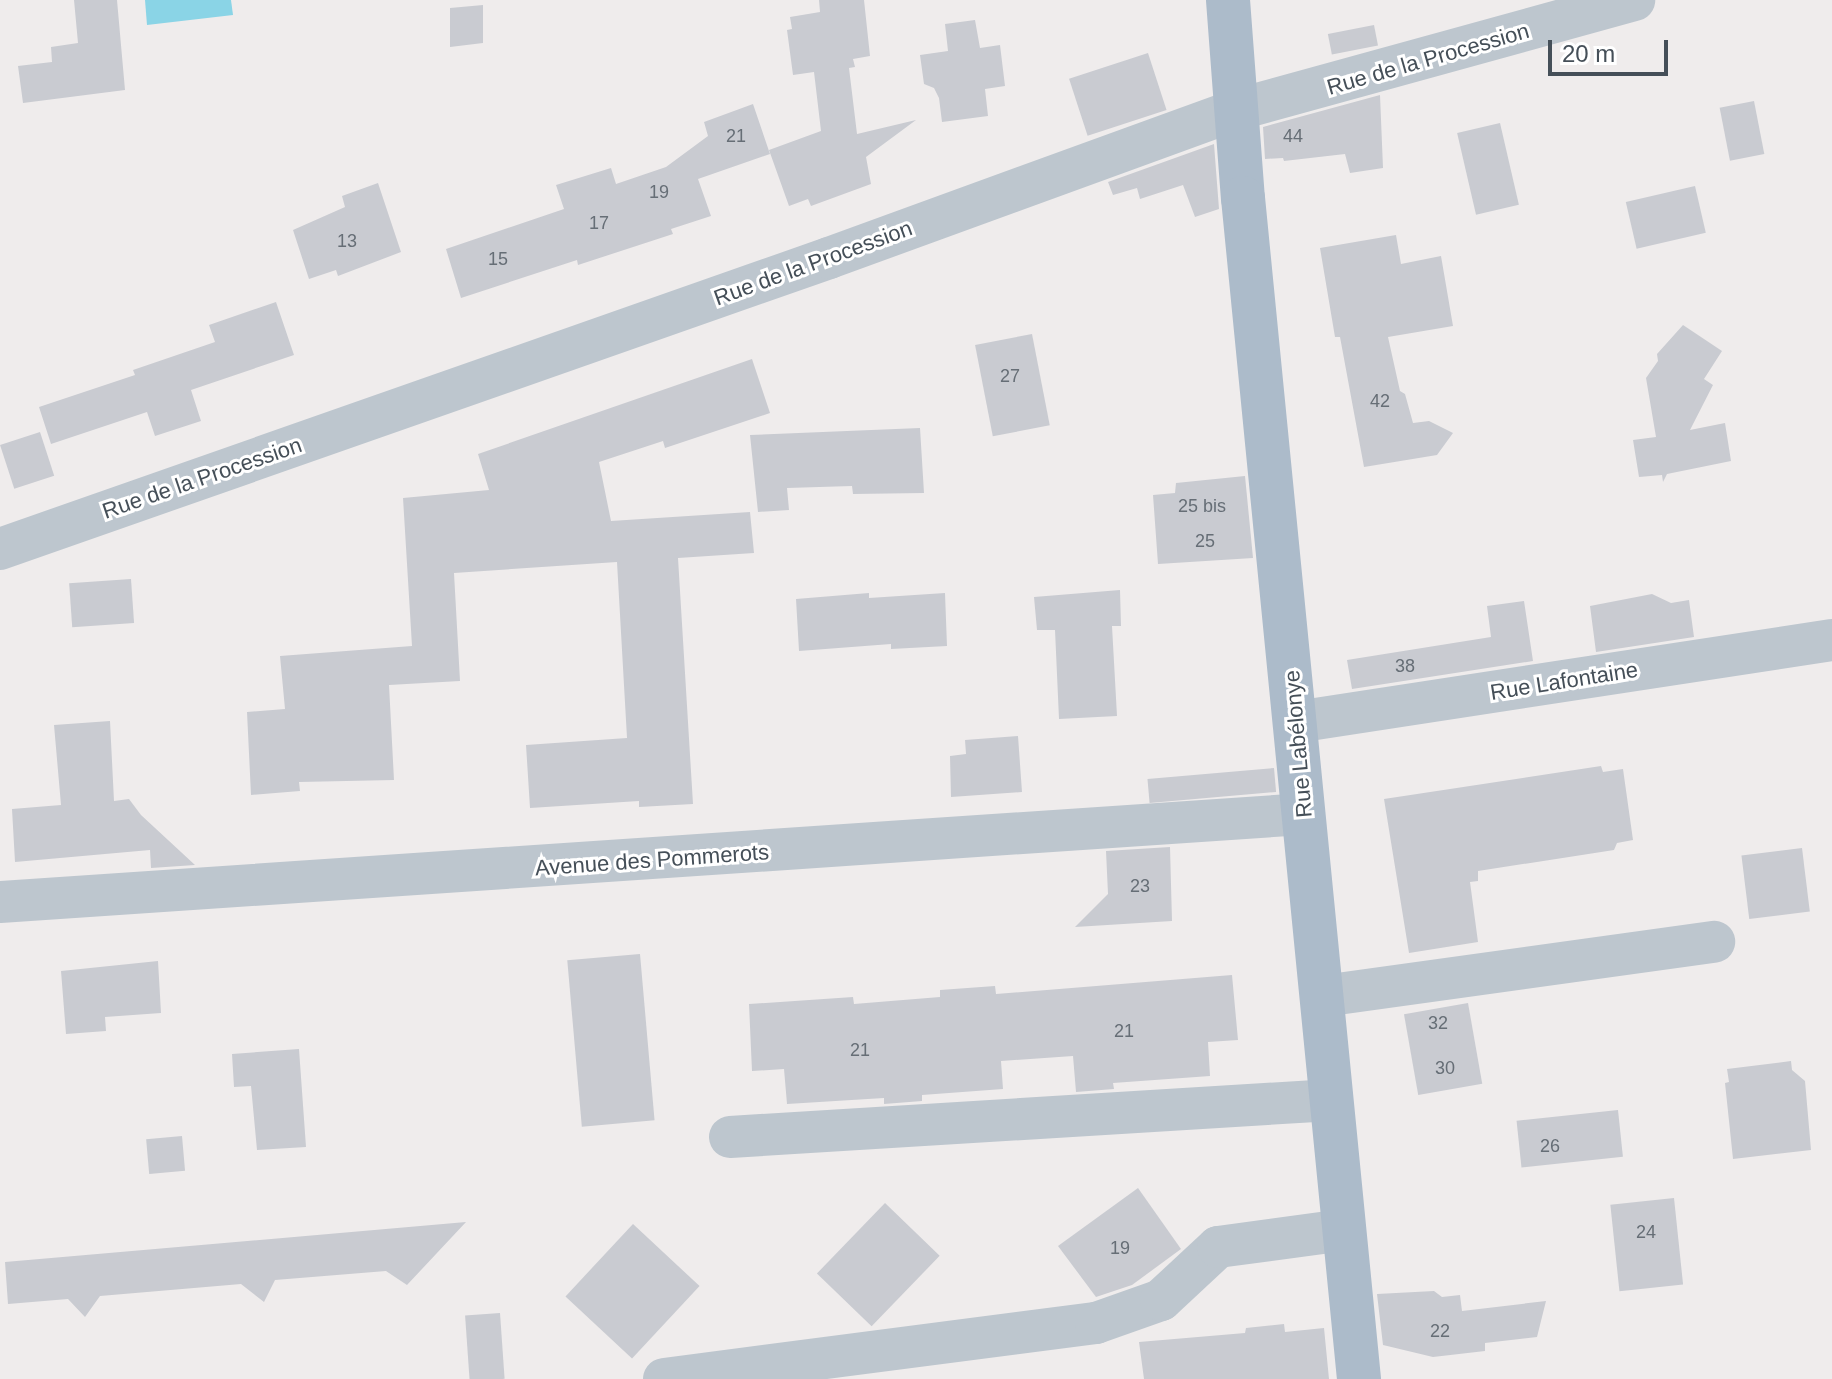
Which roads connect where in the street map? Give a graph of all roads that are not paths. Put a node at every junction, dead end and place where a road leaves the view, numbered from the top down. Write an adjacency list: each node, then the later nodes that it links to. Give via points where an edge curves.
1 (1228, 0): 3 (main road, Rue Labélonye)
2 (1634, 0): 3 (street, Rue de la Procession)
3 (1239, 109): 4 (street, Rue de la Procession); 6 (main road, Rue Labélonye, via 1243,198)
4 (0, 549)
5 (1832, 640): 6 (street, Rue Lafontaine)
6 (1296, 722): 7 (main road, Rue Labélonye)
7 (1303, 814): 8 (street, Avenue des Pommerots); 10 (main road, Rue Labélonye)
8 (0, 902)
9 (1714, 942): 10 (street)
10 (1323, 996): 11 (main road, Rue Labélonye)
11 (1332, 1100): 12 (street); 13 (main road, Rue Labélonye)
12 (730, 1137)
13 (1343, 1230): 14 (street, via 1218,1247 1161,1300 1096,1323); 15 (main road, Rue Labélonye)
14 (664, 1379)
15 (1359, 1379)

